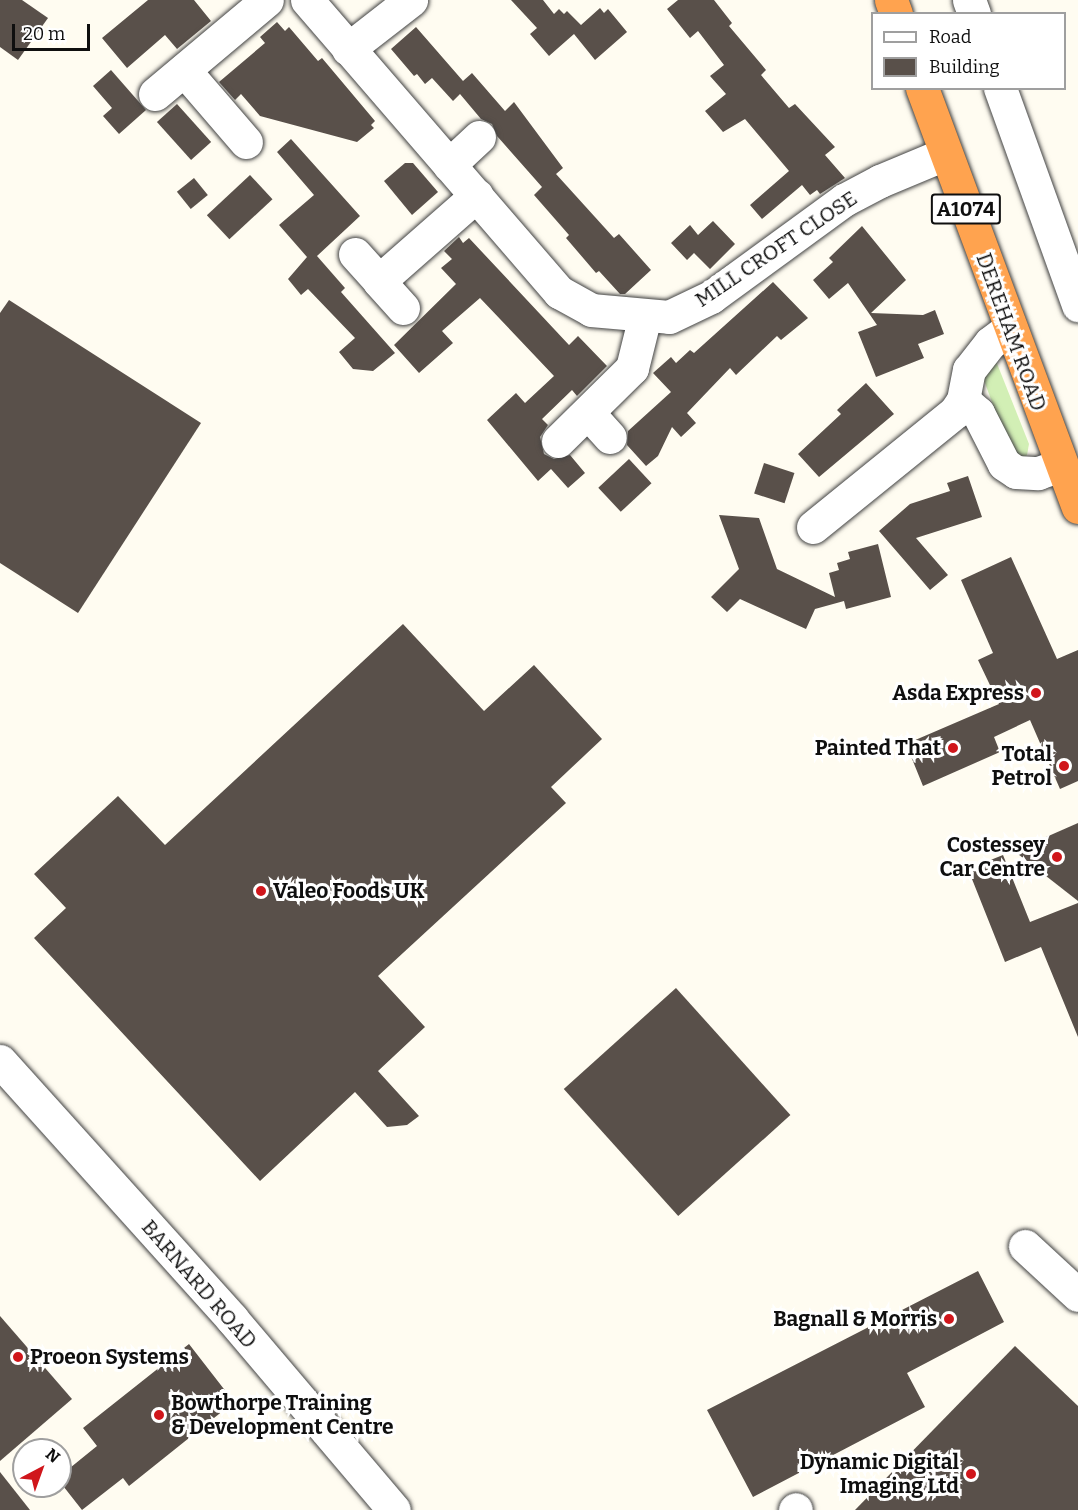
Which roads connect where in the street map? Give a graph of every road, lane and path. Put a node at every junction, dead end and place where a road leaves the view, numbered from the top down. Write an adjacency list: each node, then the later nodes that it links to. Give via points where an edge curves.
1 (267, 0): 5 (street)
2 (307, 0): 4 (street, MILL CROFT CLOSE)
3 (411, 0): 4 (street)
4 (348, 49): 12 (street, MILL CROFT CLOSE)
5 (184, 70): 8 (street); 10 (street)
6 (923, 90): 11 (highway, DEREHAM ROAD / A1074)
7 (1001, 90): 16 (street)
8 (154, 94)
9 (479, 137): 12 (street)
10 (246, 142)
11 (945, 154): 18 (street, MILL CROFT CLOSE, via 844,200 711,297 669,317); 19 (highway, DEREHAM ROAD / A1074)
12 (449, 165): 13 (street, MILL CROFT CLOSE)
13 (477, 195): 15 (street); 18 (street, MILL CROFT CLOSE, via 559,292 591,310)
14 (355, 254): 15 (street)
15 (380, 281): 17 (street)
16 (1078, 305)
17 (403, 308)
18 (645, 316): 21 (street, via 632,368 599,426)
19 (1010, 328): 20 (street, via 990,342 969,370); 22 (highway, DEREHAM ROAD / A1074)
20 (963, 400): 22 (street, via 978,412 1004,464 1016,472 1038,473); 24 (street, via 935,432)
21 (558, 441)
22 (1061, 465): 23 (highway, DEREHAM ROAD / A1074)
23 (1078, 507)
24 (813, 527)
25 (0, 1061): 28 (street, BARNARD ROAD, via 232,1319)
26 (1025, 1246): 27 (street)
27 (1073, 1279)
28 (394, 1510)

